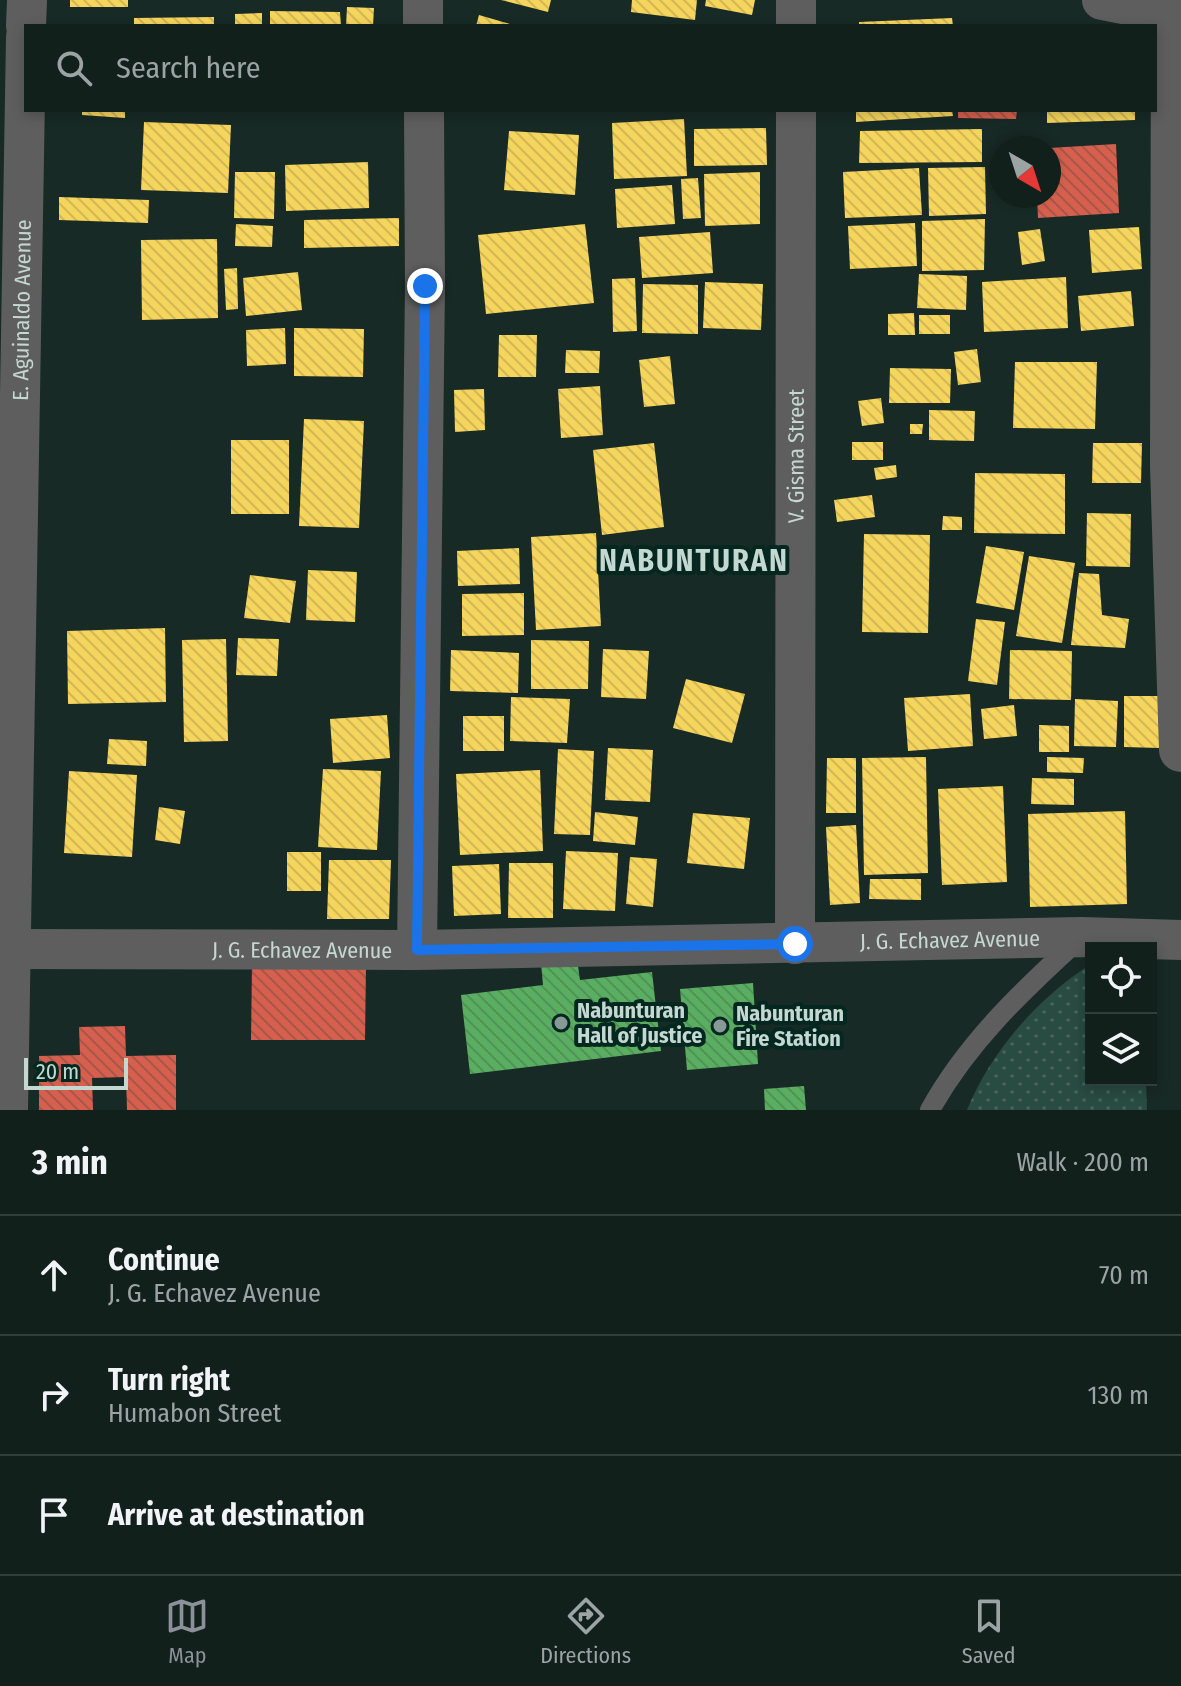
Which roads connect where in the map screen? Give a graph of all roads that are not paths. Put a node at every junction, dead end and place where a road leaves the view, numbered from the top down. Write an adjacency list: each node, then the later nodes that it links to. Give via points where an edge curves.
1 (27, 0): 5 (street)
2 (423, 0): 6 (street)
3 (796, 0): 7 (street)
4 (1102, 0): 8 (street)
5 (26, 24)
6 (423, 24)
7 (796, 24)
8 (1175, 29): 12 (street)
9 (24, 112): 17 (street, E. Aguinaldo Avenue)
10 (424, 112): 18 (street)
11 (796, 112): 16 (street, V. Gisma Street)
12 (1176, 466): 13 (street)
13 (1181, 750)
14 (1081, 937): 15 (street, J. G. Echavez Avenue); 16 (street, J. G. Echavez Avenue); 20 (lane, via 988,1028)
15 (1181, 940)
16 (795, 944): 18 (street, J. G. Echavez Avenue)
17 (5, 949): 18 (street, J. G. Echavez Avenue); 19 (street, E. Aguinaldo Avenue)
18 (417, 950)
19 (8, 1110)
20 (930, 1110)

